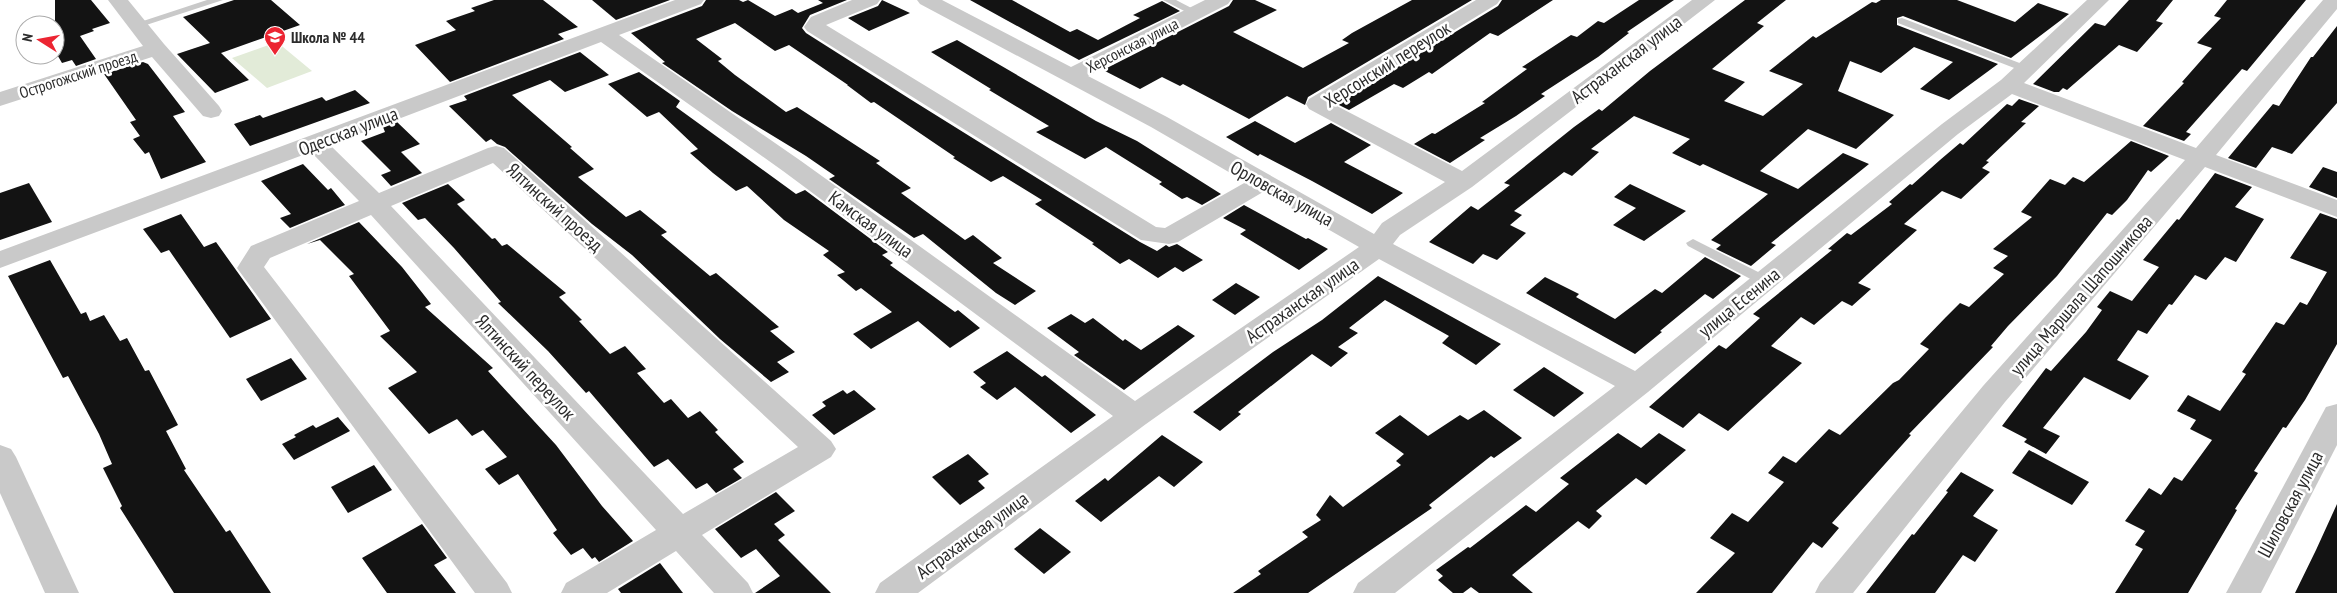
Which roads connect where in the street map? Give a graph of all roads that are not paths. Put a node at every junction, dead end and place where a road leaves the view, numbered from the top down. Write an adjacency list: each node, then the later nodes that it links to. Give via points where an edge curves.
1 (118, 0): 14 (street)
2 (218, 0): 14 (lane)
3 (694, 0): 15 (street, Одесская улица)
4 (870, 0): 23 (street, via 818,21 814,27 1150,234 1169,236)
5 (927, 0): 17 (street, Орловская улица)
6 (1168, 0): 12 (lane)
7 (1221, 0): 12 (street, Херсонская улица)
8 (1490, 0): 24 (street, Херсонский переулок, via 1317,104)
9 (1705, 0): 24 (street, Астраханская улица)
10 (2334, 0): 22 (street, улица Маршала Шапошникова)
11 (2089, 2): 18 (street, улица Есенина)
12 (1196, 12): 17 (street, Херсонская улица)
13 (1902, 21): 18 (lane)
14 (136, 25): 16 (street)
15 (605, 35): 21 (street, Одесская улица); 33 (street, Камская улица, via 792,166)
16 (156, 49): 19 (street, Острогожский проезд); 20 (street)
17 (1070, 76): 23 (street, Орловская улица, via 1159,122)
18 (2017, 77): 22 (street); 30 (street, улица Есенина)
19 (0, 99)
20 (211, 111)
21 (315, 143): 25 (street, Ялтинский переулок); 29 (street, Одесская улица)
22 (2201, 157): 26 (street); 42 (street, улица Маршала Шапошникова, via 1994,394)
23 (1263, 182): 28 (street, Орловская улица)
24 (1463, 182): 28 (street, Астраханская улица, via 1390,229)
25 (375, 202): 35 (street, Ялтинский переулок); 35 (street, Ялтинский проезд, via 496,153 820,448); 37 (street, Ялтинский проезд, via 260,252 250,268)
26 (2337, 209)
27 (1693, 243): 30 (lane)
28 (1378, 247): 31 (street, Орловская улица); 33 (street, Астраханская улица)
29 (0, 260)
30 (1765, 281): 31 (street, улица Есенина)
31 (1636, 385): 41 (street, улица Есенина)
32 (2337, 415): 43 (street, Шиловская улица)
33 (1135, 416): 40 (street, Астраханская улица)
34 (0, 457): 36 (street)
35 (677, 532): 38 (street, Ялтинский проезд); 39 (street, Ялтинский переулок)
36 (62, 593)
37 (495, 593)
38 (578, 593)
39 (736, 593)
40 (892, 593)
41 (1370, 593)
42 (1832, 593)
43 (2242, 593)

